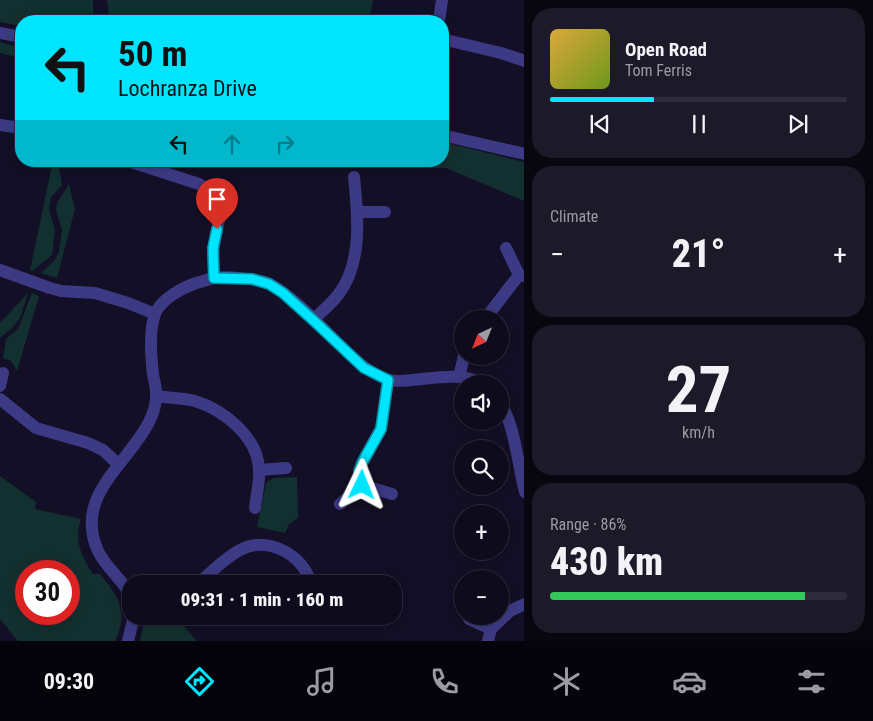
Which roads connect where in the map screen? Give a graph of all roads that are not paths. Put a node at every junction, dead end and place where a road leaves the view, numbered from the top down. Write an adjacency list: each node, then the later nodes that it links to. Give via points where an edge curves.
1 (442, 0): 2 (street)
2 (440, 15)
3 (0, 33): 4 (street)
4 (15, 37)
5 (449, 41): 6 (street)
6 (524, 61)
7 (0, 125): 8 (street)
8 (15, 127)
9 (449, 137): 10 (street)
10 (524, 154)
11 (147, 167): 18 (street, via 199,184 216,196 220,208 213,248)
12 (354, 177): 13 (street)
13 (358, 212): 14 (street); 21 (street, via 350,273 338,295)
14 (385, 212)
15 (506, 248): 17 (street)
16 (0, 270): 20 (street, via 61,291 95,293)
17 (522, 275): 19 (street)
18 (214, 278): 20 (street, via 183,288 169,297); 21 (street, via 252,279 269,284)
19 (493, 310)
20 (155, 314): 26 (street, via 151,336)
21 (313, 320): 24 (street, via 364,368)
22 (3, 373): 25 (street)
23 (454, 377): 24 (street)
24 (388, 380): 33 (street, via 381,429 359,471)
25 (0, 386)
26 (156, 396): 30 (street, via 153,413 143,434); 32 (street, via 194,401 228,419 249,440)
27 (0, 399): 30 (street, via 36,428 88,443 103,450)
28 (509, 418): 29 (street)
29 (519, 436): 34 (street)
30 (118, 464): 40 (street, via 96,500 92,534 105,564)
31 (286, 468): 32 (street)
32 (259, 470): 37 (street)
33 (362, 485): 35 (street); 36 (street)
34 (524, 492)
35 (392, 494)
36 (340, 504)
37 (254, 508)
38 (208, 575): 39 (street, via 241,549 267,546 293,556 302,564)
39 (307, 575)
40 (122, 581)
41 (524, 604): 44 (street, via 510,611)
42 (132, 625): 45 (street)
43 (478, 625): 44 (street)
44 (490, 635)
45 (128, 641)

